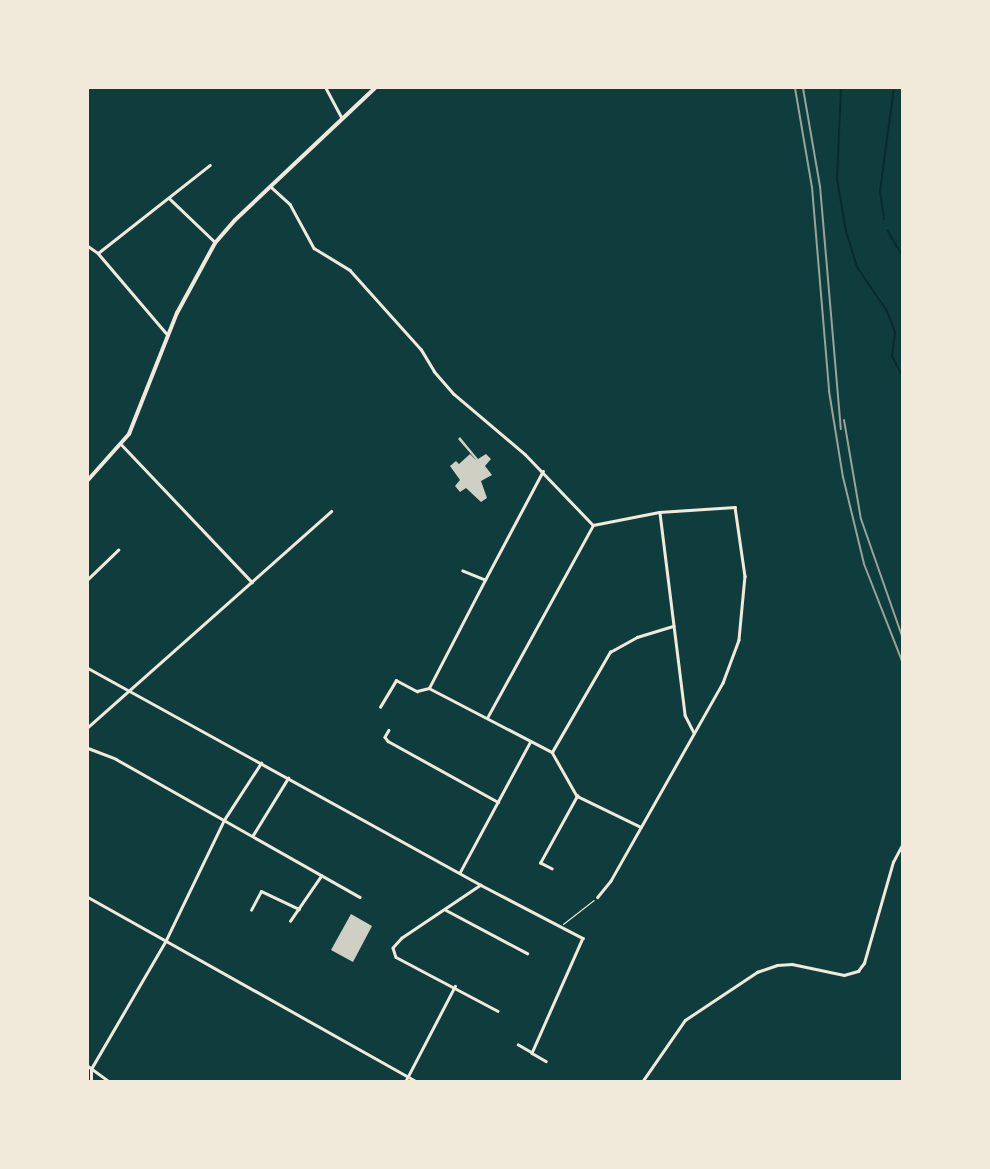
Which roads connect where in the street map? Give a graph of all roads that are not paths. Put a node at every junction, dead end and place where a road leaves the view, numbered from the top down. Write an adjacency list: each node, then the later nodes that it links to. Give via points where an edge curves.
1 (326, 88): 3 (street)
2 (374, 88): 3 (main road)
3 (342, 118): 5 (main road)
4 (210, 165): 6 (street)
5 (270, 186): 7 (main road); 12 (street, via 290,204 314,248 350,270 420,349 454,394)
6 (169, 198): 7 (street); 9 (street)
7 (215, 243): 10 (main road)
8 (88, 246): 9 (street)
9 (98, 253): 10 (street)
10 (167, 334): 11 (main road)
11 (122, 445): 13 (main road); 21 (street)
12 (543, 471): 16 (street); 20 (street)
13 (88, 480)
14 (332, 511): 21 (street)
15 (660, 512): 16 (street); 22 (street); 30 (street, via 735,507 745,576 738,640 723,683)
16 (593, 525): 27 (street)
17 (118, 550): 19 (street)
18 (463, 571): 20 (street)
19 (88, 579)
20 (485, 580): 24 (street)
21 (252, 582): 25 (street)
22 (673, 626): 30 (street, via 685,715); 33 (street, via 638,636 610,652)
23 (88, 668): 25 (street)
24 (429, 688): 26 (street, via 417,692 396,680); 27 (street)
25 (130, 691): 28 (street); 34 (street)
26 (380, 707)
27 (487, 718): 31 (street)
28 (88, 727)
29 (389, 730): 37 (street, via 385,737 388,741)
30 (694, 732): 39 (street)
31 (530, 742): 33 (street); 37 (street)
32 (88, 748): 38 (street, via 116,759)
33 (552, 752): 36 (street)
34 (261, 763): 35 (street); 38 (street)
35 (288, 778): 40 (street); 43 (street)
36 (578, 796): 39 (street); 42 (street, via 540,862)
37 (498, 802): 43 (street)
38 (224, 820): 40 (street); 53 (street)
39 (641, 827): 48 (street, via 611,881)
40 (253, 836): 44 (street)
41 (902, 845): 67 (street, via 893,862 864,963 858,971 844,975 792,964 758,972 685,1020)
42 (552, 869)
43 (460, 872): 45 (street)
44 (321, 876): 47 (street); 49 (street)
45 (481, 885): 51 (street); 58 (street, via 583,938)
46 (88, 897): 53 (street)
47 (360, 897)
48 (598, 897)
49 (299, 909): 50 (street, via 262,891); 52 (street)
50 (251, 910)
51 (446, 910): 54 (street); 55 (street, via 402,938 394,948 396,957)
52 (290, 921)
53 (166, 940): 61 (street); 62 (street)
54 (527, 953)
55 (455, 986): 56 (street); 62 (street)
56 (498, 1011)
57 (518, 1045): 58 (street)
58 (532, 1053): 59 (street)
59 (546, 1061)
60 (88, 1066): 61 (street)
61 (92, 1069): 63 (street); 64 (street)
62 (408, 1076): 65 (street); 66 (street)
63 (91, 1082)
64 (110, 1082)
65 (404, 1082)
66 (418, 1082)
67 (642, 1082)

